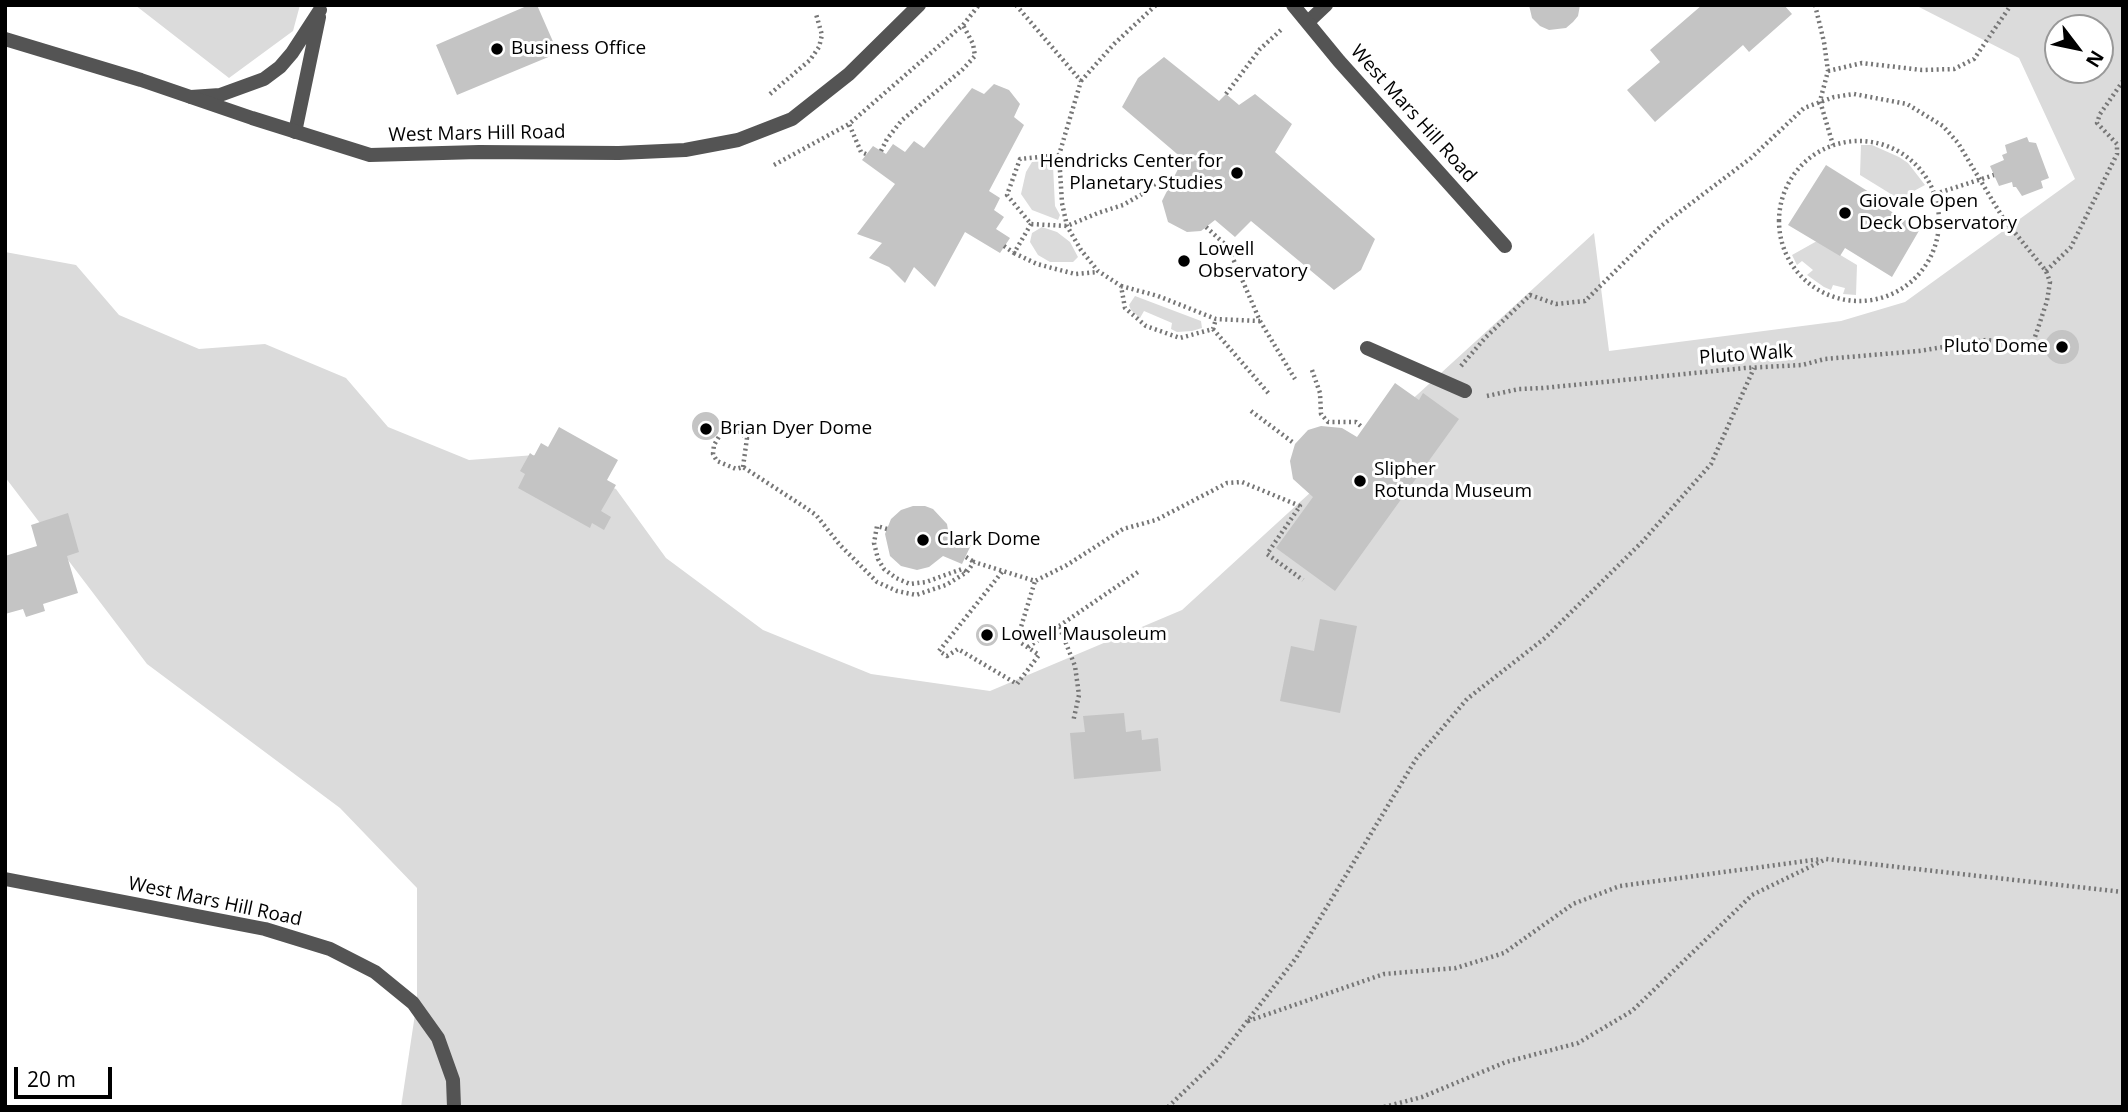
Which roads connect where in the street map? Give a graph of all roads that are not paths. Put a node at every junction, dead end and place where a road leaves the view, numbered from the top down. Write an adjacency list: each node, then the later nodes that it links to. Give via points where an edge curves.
1 (919, 5): 8 (street, West Mars Hill Road, via 849,74 792,119 738,140 685,150 370,155)
2 (1293, 5): 5 (street, West Mars Hill Road)
3 (1326, 5): 5 (street)
4 (320, 8): 7 (street, via 292,53 264,79 220,95); 8 (street)
5 (1308, 22): 9 (street, West Mars Hill Road)
6 (5, 39): 7 (street, West Mars Hill Road)
7 (191, 97): 8 (street, West Mars Hill Road)
8 (295, 132)
9 (1505, 246)
10 (1367, 348): 11 (street)
11 (1465, 391)
12 (5, 879): 13 (street, West Mars Hill Road, via 265,929 330,949 374,972 412,1003 438,1038 453,1080)
13 (454, 1107)

